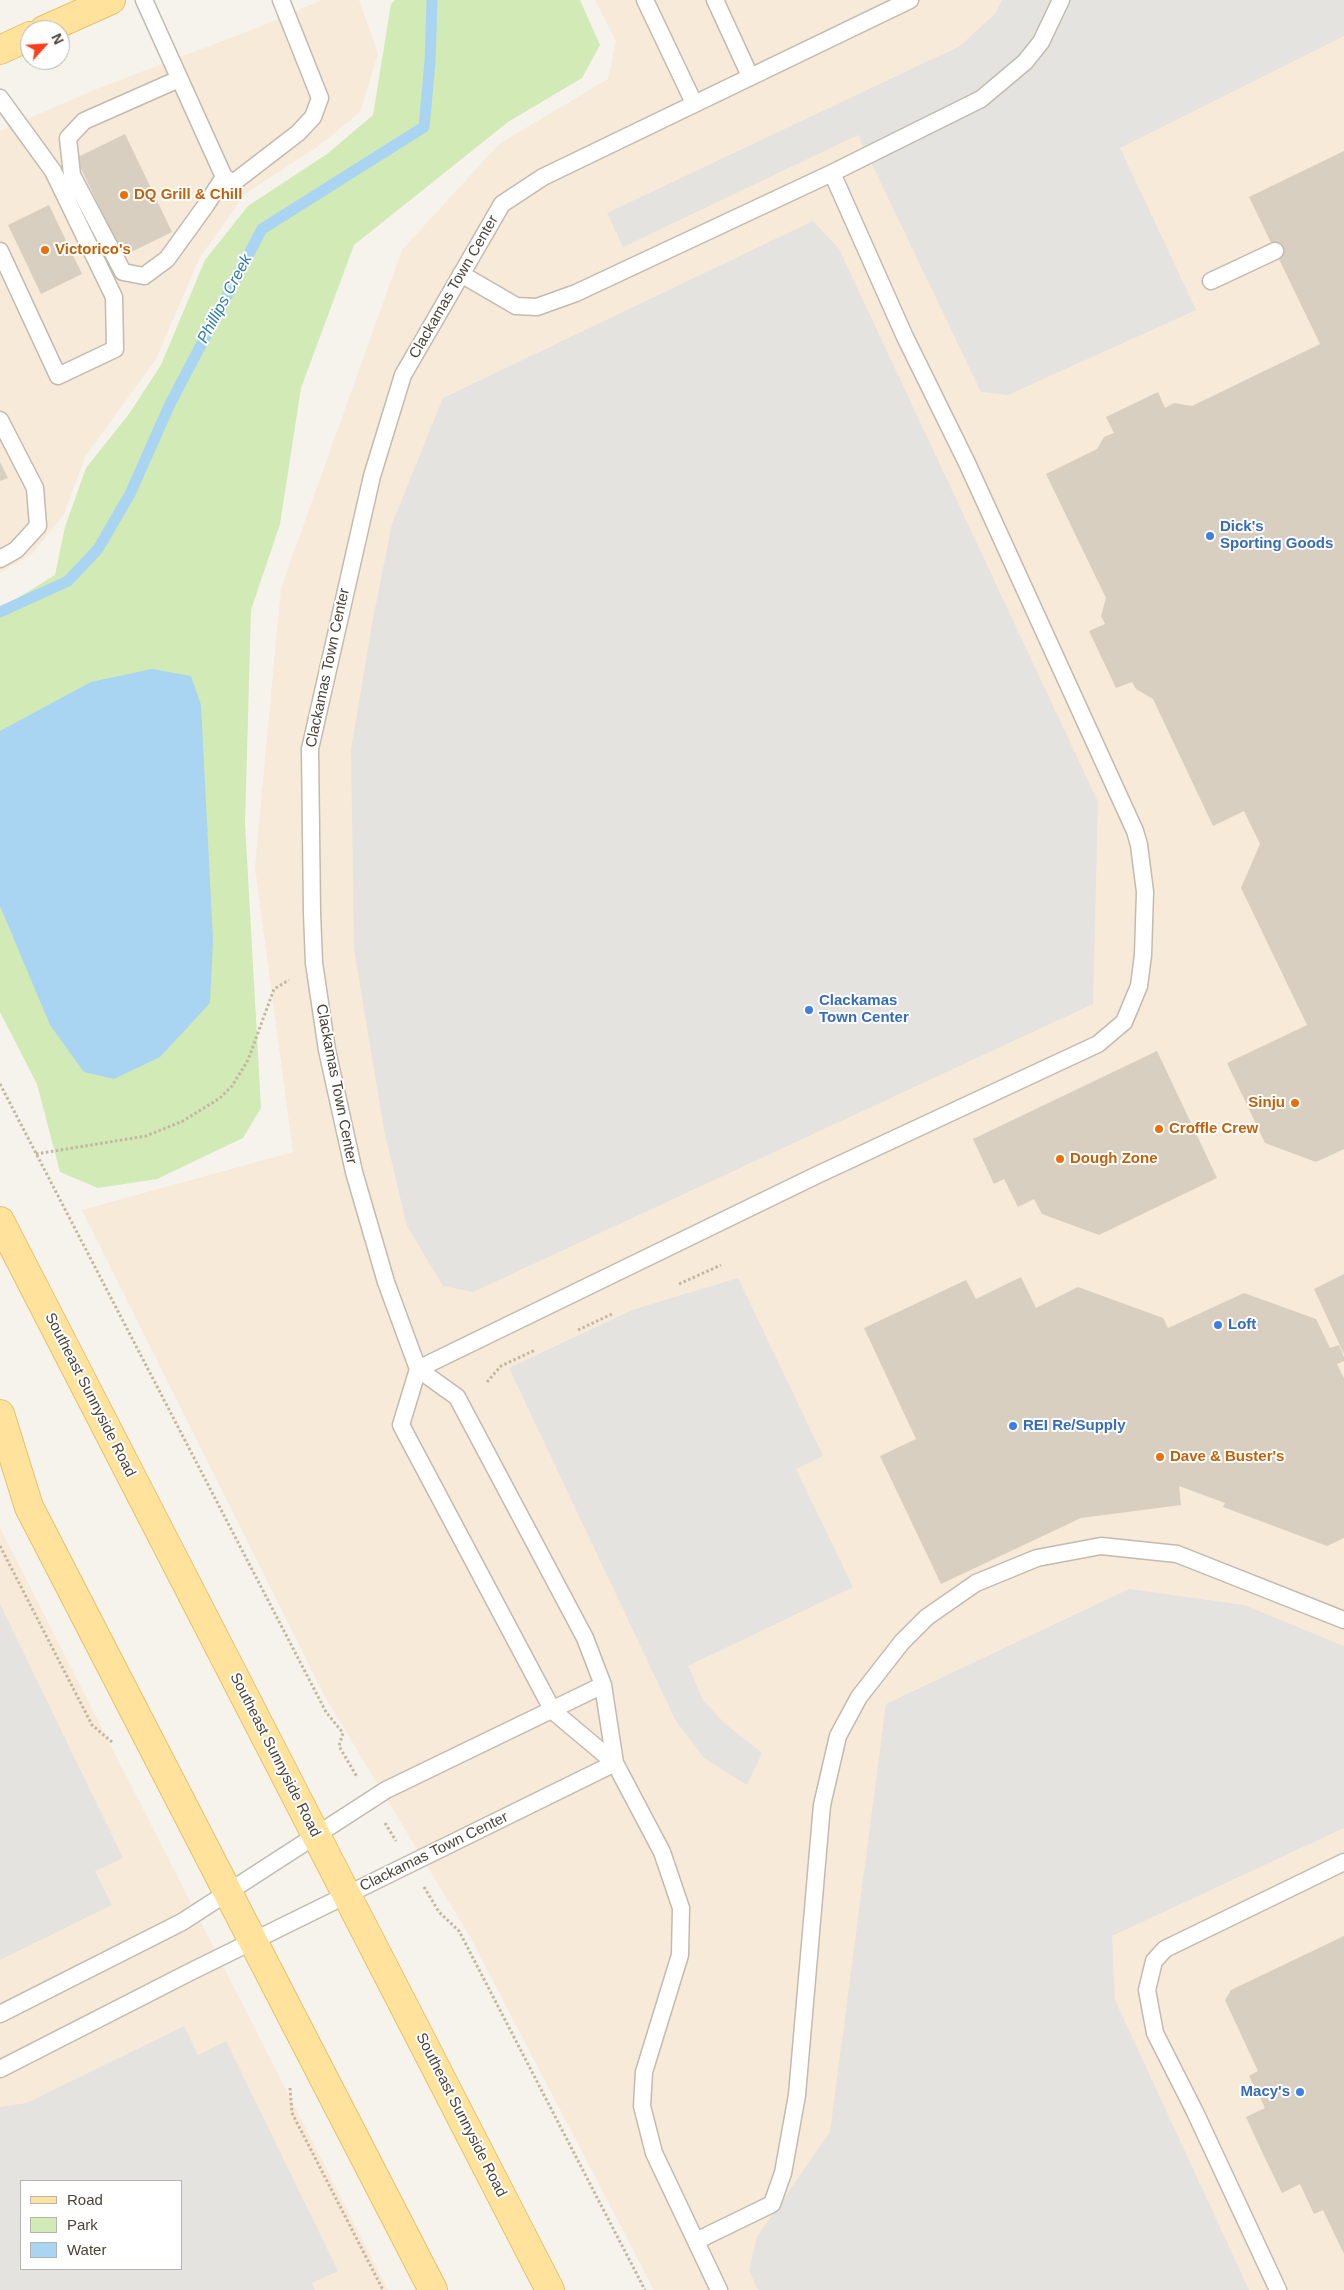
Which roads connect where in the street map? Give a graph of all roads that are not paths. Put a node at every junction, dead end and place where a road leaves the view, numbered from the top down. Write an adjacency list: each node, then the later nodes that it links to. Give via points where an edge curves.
1 (111, 0): 8 (main road)
2 (144, 0): 12 (lane)
3 (281, 0): 16 (lane, via 320,98 313,116 298,133 233,183)
4 (644, 0): 14 (lane)
5 (715, 0): 11 (lane)
6 (910, 0): 11 (lane, Clackamas Town Center)
7 (1061, 0): 15 (lane, via 1036,49 981,100)
8 (66, 20)
9 (20, 41): 10 (main road)
10 (0, 50)
11 (750, 76): 14 (lane, Clackamas Town Center)
12 (179, 79): 16 (lane); 16 (lane, via 84,121 68,138 72,175 123,272 144,276 167,259)
13 (0, 98): 17 (lane, via 53,170 114,297 115,349 58,376)
14 (694, 103): 19 (lane, Clackamas Town Center, via 543,177 502,204)
15 (832, 173): 19 (lane, via 576,293 538,306 516,306); 24 (lane, via 1135,831 1144,892 1139,986 1124,1022 1098,1044 817,1175)
16 (224, 177)
17 (0, 251)
18 (1275, 252): 20 (lane)
19 (461, 274): 24 (lane, Clackamas Town Center, via 402,375 372,476 310,749 314,964 327,1050 354,1172 386,1282)
20 (1210, 281)
21 (0, 420): 22 (lane, via 35,488 38,526 16,550)
22 (0, 559)
23 (0, 1221): 30 (main road, Southeast Sunnyside Road)
24 (418, 1369): 27 (lane, via 457,1397 585,1638); 28 (lane, via 402,1425)
25 (0, 1414): 32 (main road, via 29,1507)
26 (1344, 1620): 37 (lane, via 1176,1554 1101,1546 1037,1558 976,1583 927,1617 902,1642 859,1697 838,1736 822,1805 797,2095 783,2173 772,2204)
27 (603, 1685): 28 (lane); 29 (lane)
28 (553, 1710): 29 (lane); 30 (lane, via 386,1790)
29 (615, 1763): 33 (lane, Clackamas Town Center); 37 (lane, via 662,1852 681,1908 680,1955 644,2072 642,2106 654,2154)
30 (316, 1835): 32 (lane); 33 (main road, Southeast Sunnyside Road)
31 (1344, 1862): 41 (lane, via 1166,1949 1154,1962 1147,1990 1155,2033)
32 (228, 1892): 34 (main road); 35 (lane, via 182,1922)
33 (347, 1895): 34 (lane, Clackamas Town Center); 39 (main road, Southeast Sunnyside Road)
34 (253, 1941): 36 (lane, Clackamas Town Center); 38 (main road)
35 (0, 2014)
36 (0, 2069)
37 (696, 2241): 40 (lane)
38 (433, 2290)
39 (550, 2290)
40 (719, 2290)
41 (1278, 2290)

